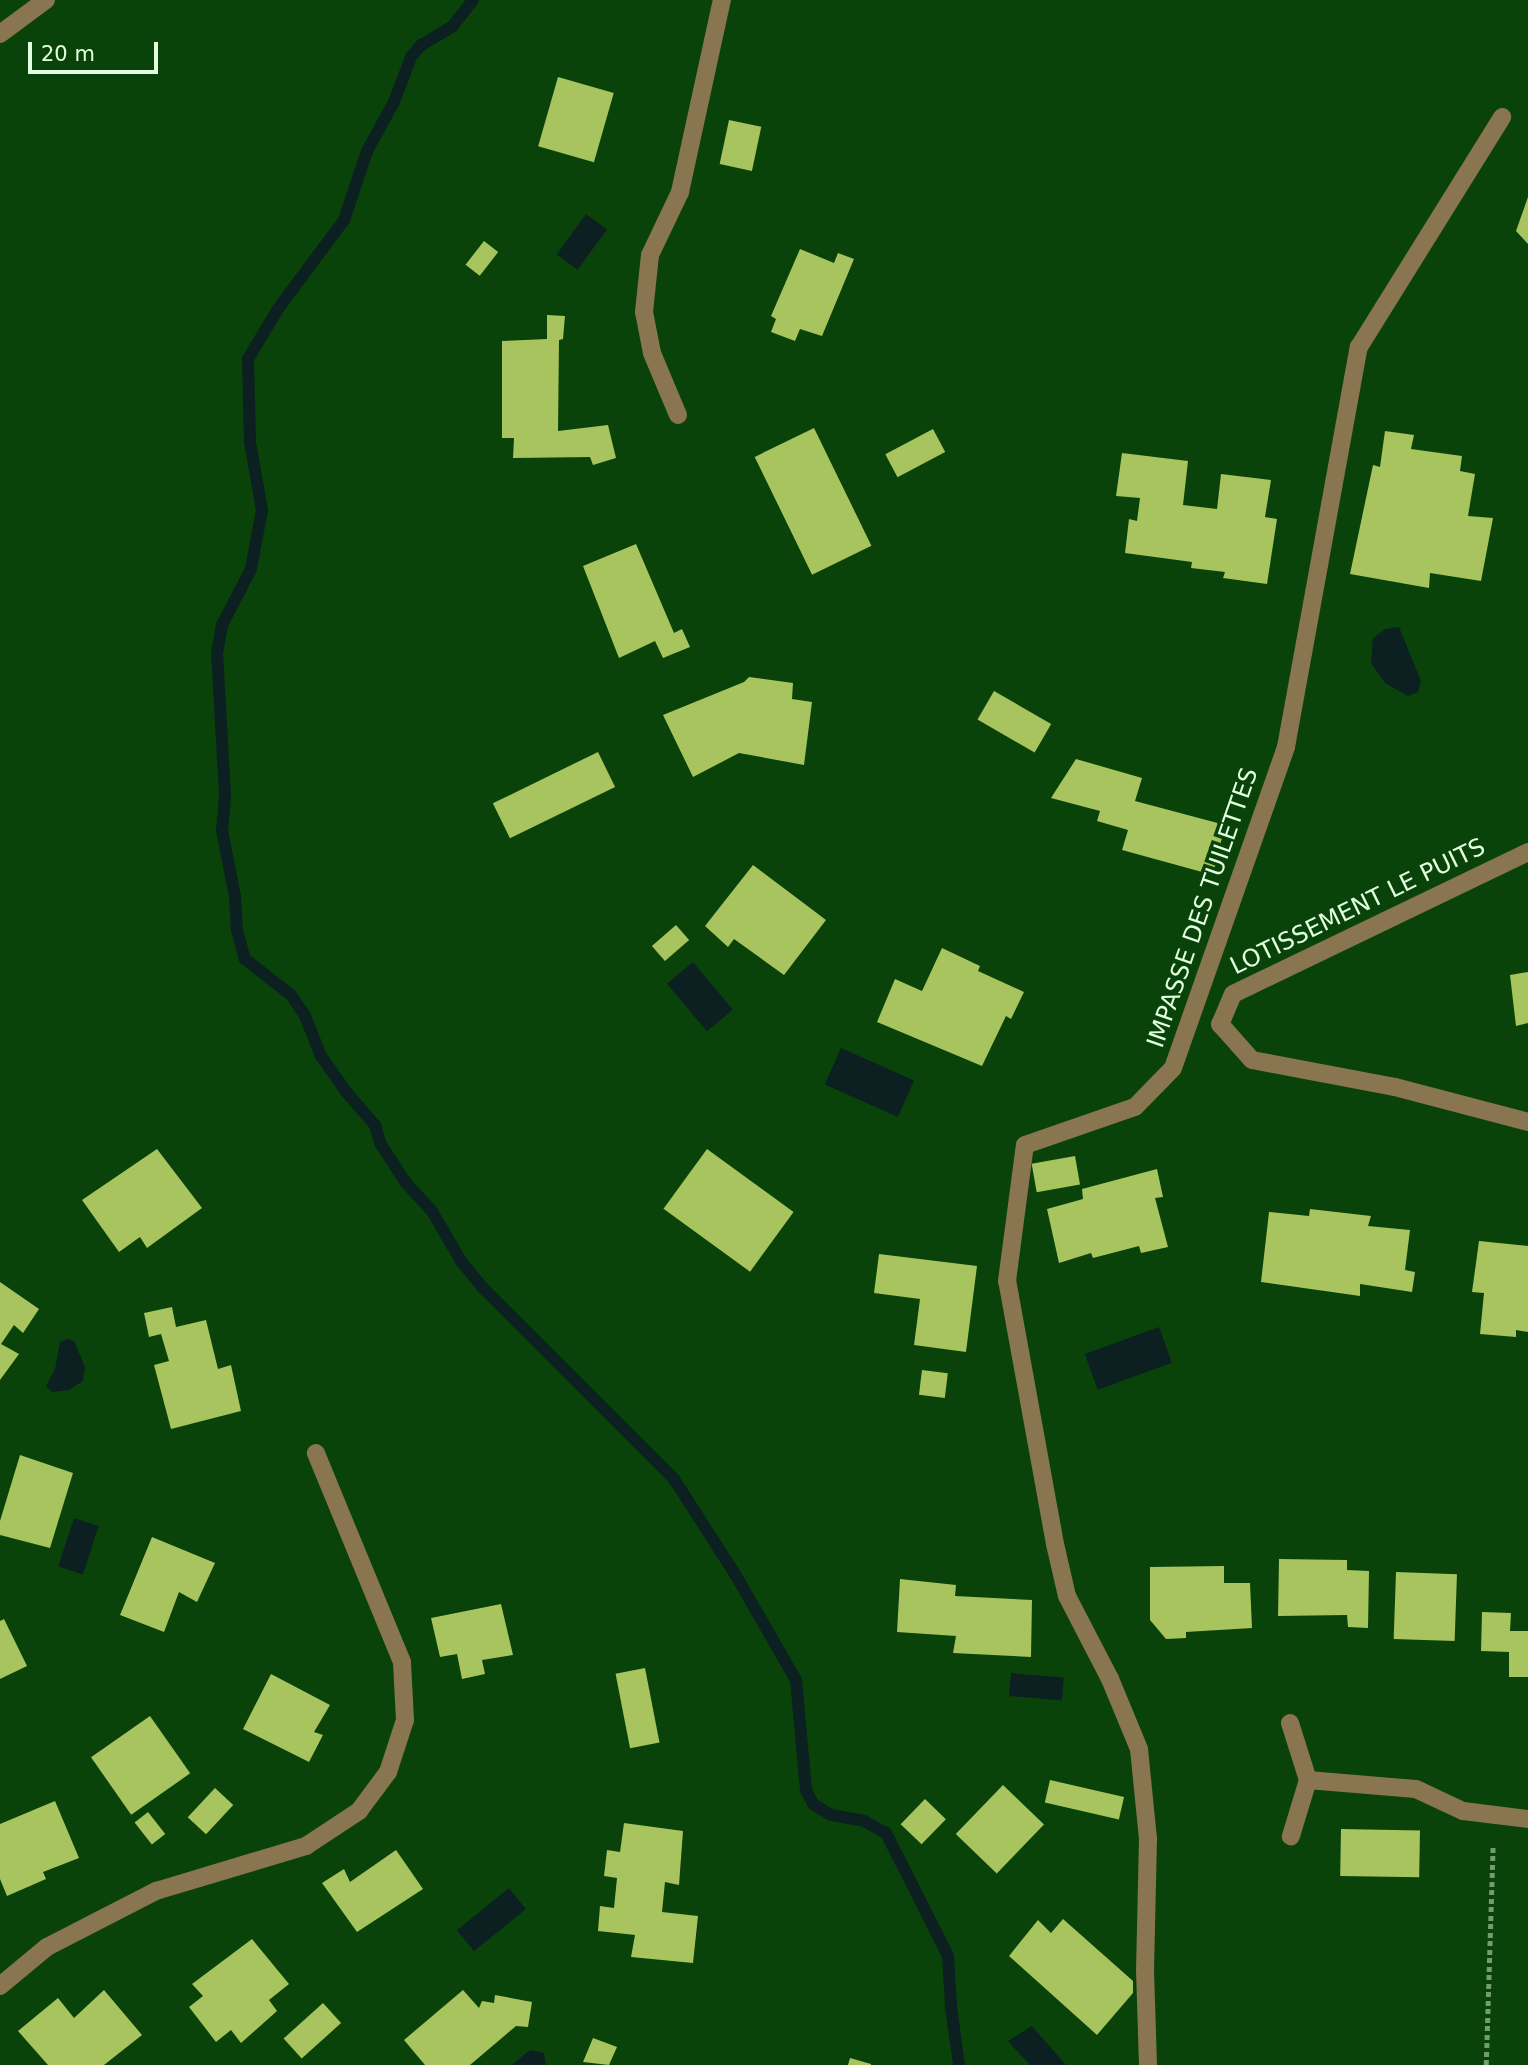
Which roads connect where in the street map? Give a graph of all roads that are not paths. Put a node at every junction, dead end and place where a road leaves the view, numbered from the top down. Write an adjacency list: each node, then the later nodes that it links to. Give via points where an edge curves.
1 (46, 0): 3 (street)
2 (722, 0): 5 (street, via 680,192 650,255 644,312 652,353)
3 (0, 34)
4 (1502, 117): 14 (street, IMPASSE DES TUILETTES, via 1359,348 1286,747 1173,1068 1135,1107 1025,1145 1007,1281 1068,1596 1139,1749 1148,1839)
5 (678, 415)
6 (1528, 852): 7 (street, LOTISSEMENT LE PUITS, via 1233,994 1220,1024 1252,1060 1395,1087)
7 (1528, 1122)
8 (316, 1454): 13 (street, via 402,1662 405,1720 388,1772 359,1811 306,1846 156,1891 47,1947)
9 (1290, 1723): 10 (street)
10 (1308, 1780): 11 (street, via 1416,1789 1463,1811); 12 (street)
11 (1528, 1819)
12 (1291, 1836)
13 (0, 1986)
14 (1148, 2065)

